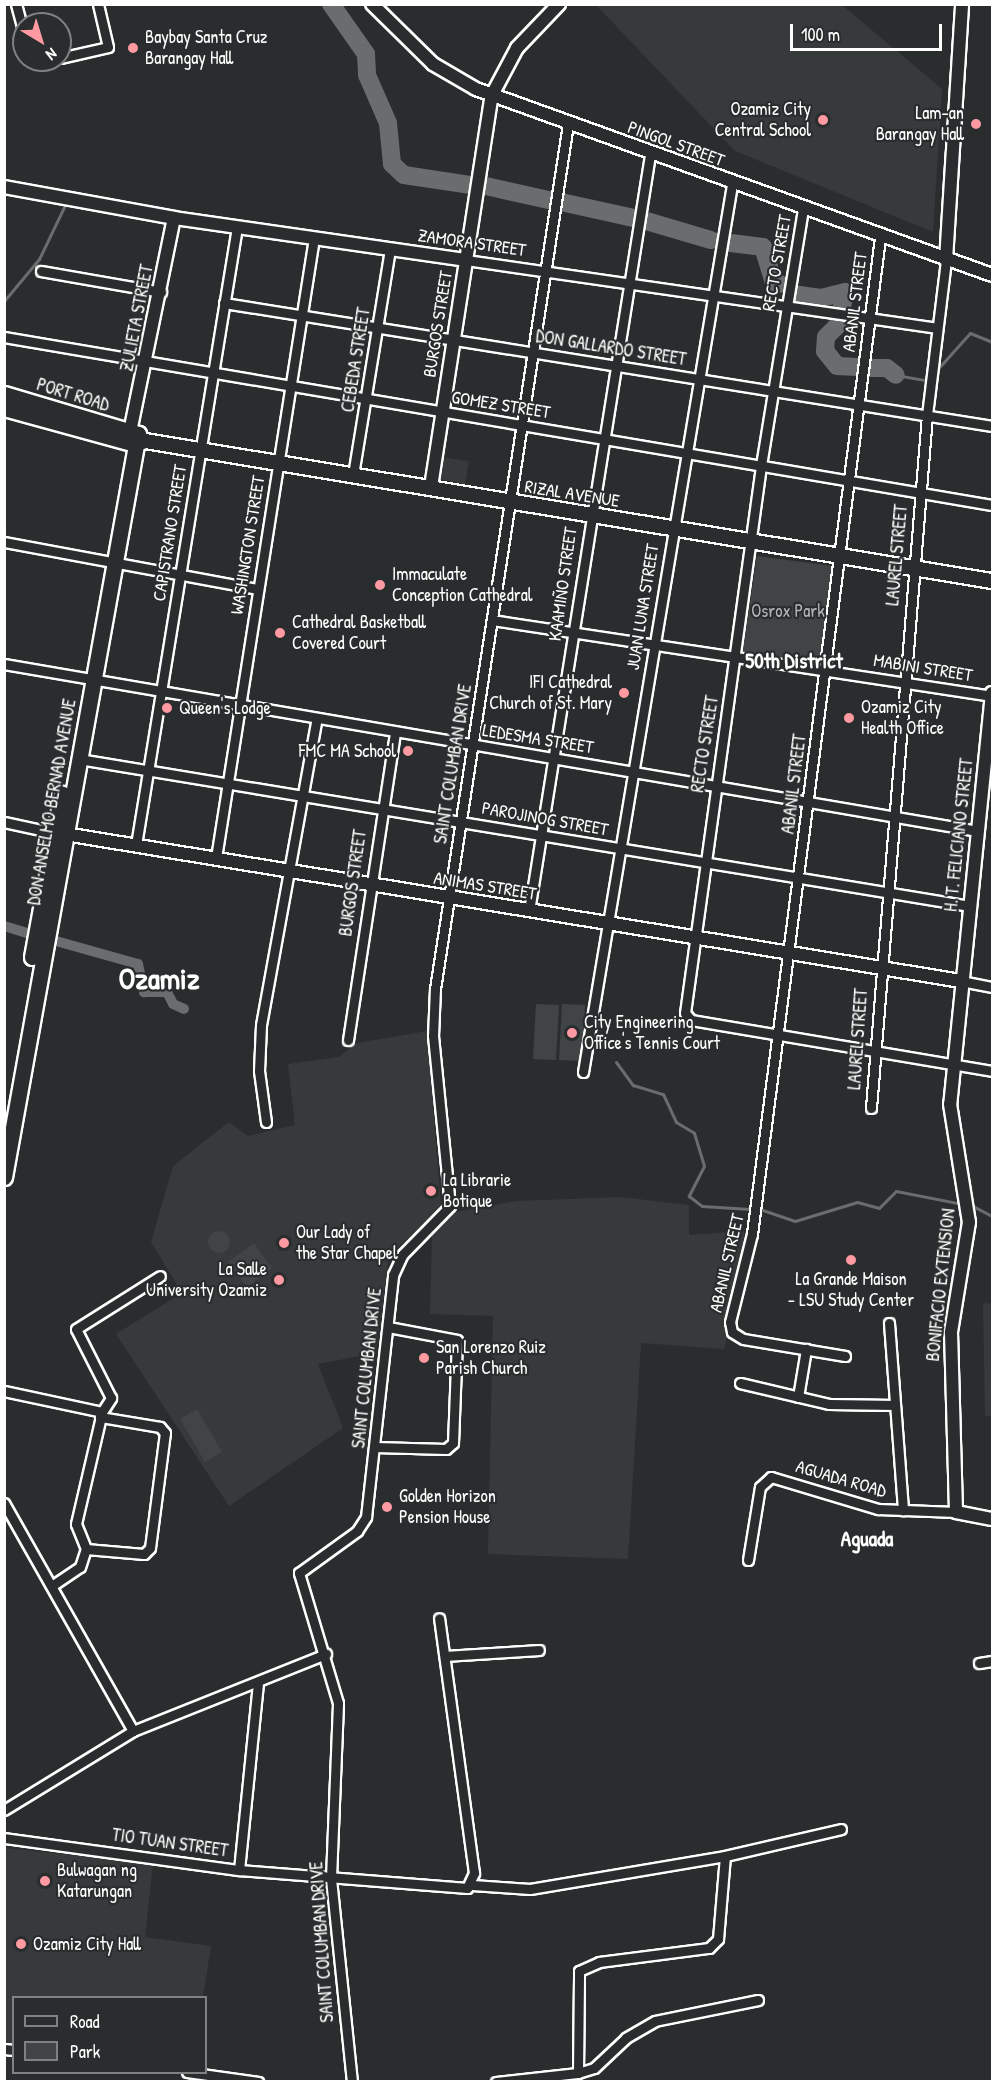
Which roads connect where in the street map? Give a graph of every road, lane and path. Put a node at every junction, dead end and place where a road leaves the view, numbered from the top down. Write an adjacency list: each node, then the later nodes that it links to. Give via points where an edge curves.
1 (98, 4): 5 (street, via 108,47)
2 (372, 4): 6 (street, PINGOL STREET, via 433,64)
3 (559, 4): 6 (street, BURGOS STREET, via 517,48)
4 (962, 4): 18 (street, LAUREL STREET)
5 (72, 55)
6 (492, 95): 7 (street, PINGOL STREET); 17 (street, BURGOS STREET)
7 (568, 124): 8 (street, PINGOL STREET); 20 (street, SAINT COLUMBAN DRIVE)
8 (650, 154): 9 (street, PINGOL STREET); 22 (street, KAAMIÑO STREET)
9 (732, 184): 11 (street, PINGOL STREET); 24 (street, JUAN LUNA STREET)
10 (4, 187): 12 (street, ZAMORA STREET)
11 (803, 209): 14 (street, PINGOL STREET); 26 (street, RECTO STREET)
12 (174, 218): 13 (street, ZAMORA STREET); 23 (street, ZULIETA STREET)
13 (237, 227): 15 (street, ZAMORA STREET); 25 (street, CAPISTRANO STREET)
14 (880, 237): 18 (street, PINGOL STREET); 28 (street, ABANIL STREET)
15 (314, 238): 16 (street, ZAMORA STREET); 27 (street, WASHINGTON STREET)
16 (390, 249): 17 (street, ZAMORA STREET); 29 (street, CEBEDA STREET)
17 (466, 260): 20 (street, ZAMORA STREET); 32 (street, BURGOS STREET)
18 (946, 260): 21 (street, PINGOL STREET); 30 (street, LAUREL STREET)
19 (41, 271): 23 (street)
20 (544, 272): 22 (street, ZAMORA STREET); 33 (street, SAINT COLUMBAN DRIVE)
21 (993, 275)
22 (630, 284): 24 (street, ZAMORA STREET); 35 (street, KAAMIÑO STREET)
23 (160, 292): 34 (street, ZULIETA STREET)
24 (712, 296): 26 (street, ZAMORA STREET); 37 (street, JUAN LUNA STREET)
25 (224, 303): 27 (street, DON GALLARDO STREET); 36 (street, CAPISTRANO STREET)
26 (786, 307): 28 (street, ZAMORA STREET); 39 (street, RECTO STREET)
27 (301, 315): 29 (street, DON GALLARDO STREET); 38 (street, WASHINGTON STREET)
28 (870, 319): 30 (street, ZAMORA STREET); 42 (street, ABANIL STREET)
29 (377, 328): 32 (street, DON GALLARDO STREET); 41 (street, CEBEDA STREET)
30 (936, 328): 45 (street, LAUREL STREET)
31 (4, 337): 34 (street, GOMEZ STREET)
32 (454, 340): 33 (street, DON GALLARDO STREET); 44 (street, BURGOS STREET)
33 (531, 352): 35 (street, DON GALLARDO STREET); 46 (street, SAINT COLUMBAN DRIVE)
34 (147, 365): 36 (street, GOMEZ STREET); 48 (street, ZULIETA STREET)
35 (617, 366): 37 (street, DON GALLARDO STREET); 49 (street, KAAMIÑO STREET)
36 (213, 376): 38 (street, GOMEZ STREET); 50 (street, CAPISTRANO STREET)
37 (698, 379): 39 (street, DON GALLARDO STREET); 51 (street, JUAN LUNA STREET)
38 (289, 389): 41 (street, GOMEZ STREET); 52 (street, WASHINGTON STREET)
39 (773, 391): 42 (street, DON GALLARDO STREET); 53 (street, RECTO STREET)
40 (4, 394): 48 (main road, PORT ROAD)
41 (365, 400): 44 (street, GOMEZ STREET); 54 (street, CEBEDA STREET)
42 (857, 404): 45 (street, DON GALLARDO STREET); 55 (street, ABANIL STREET)
43 (4, 408): 48 (main road, PORT ROAD)
44 (443, 412): 46 (street, GOMEZ STREET); 56 (street, BURGOS STREET)
45 (927, 416): 47 (street, DON GALLARDO STREET); 57 (street, LAUREL STREET)
46 (520, 424): 49 (street, GOMEZ STREET); 58 (street, SAINT COLUMBAN DRIVE)
47 (993, 426)
48 (135, 436): 50 (main road, RIZAL AVENUE); 65 (main road, DON ANSELMO BERNAD AVENUE)
49 (604, 439): 51 (street, GOMEZ STREET); 60 (street, KAAMIÑO STREET)
50 (200, 451): 52 (main road, RIZAL AVENUE); 67 (street, CAPISTRANO STREET)
51 (685, 452): 53 (street, GOMEZ STREET); 61 (street, JUAN LUNA STREET)
52 (277, 463): 54 (main road, RIZAL AVENUE); 69 (street, WASHINGTON STREET)
53 (761, 466): 55 (street, GOMEZ STREET); 62 (street, RECTO STREET)
54 (353, 475): 56 (main road, RIZAL AVENUE)
55 (849, 481): 57 (street, GOMEZ STREET); 64 (street, ABANIL STREET)
56 (431, 487): 58 (main road, RIZAL AVENUE)
57 (920, 493): 59 (street, GOMEZ STREET); 66 (street, LAUREL STREET)
58 (508, 502): 60 (main road, RIZAL AVENUE); 70 (street, SAINT COLUMBAN DRIVE)
59 (993, 505)
60 (590, 515): 61 (main road, RIZAL AVENUE); 71 (street, KAAMIÑO STREET)
61 (672, 528): 62 (main road, RIZAL AVENUE); 72 (street, JUAN LUNA STREET)
62 (753, 541): 64 (main road, RIZAL AVENUE); 73 (street, RECTO STREET)
63 (4, 542): 65 (street)
64 (838, 557): 66 (main road, RIZAL AVENUE); 75 (street, ABANIL STREET)
65 (110, 561): 67 (street); 76 (main road, DON ANSELMO BERNAD AVENUE)
66 (913, 571): 68 (main road, RIZAL AVENUE); 77 (street, LAUREL STREET)
67 (180, 574): 69 (street); 78 (street, CAPISTRANO STREET)
68 (993, 581)
69 (258, 589): 80 (street, WASHINGTON STREET)
70 (492, 620): 71 (street, MABINI STREET); 83 (street, SAINT COLUMBAN DRIVE)
71 (573, 631): 72 (street, MABINI STREET); 84 (street, KAAMIÑO STREET)
72 (654, 644): 73 (street, MABINI STREET); 87 (street, JUAN LUNA STREET)
73 (737, 658): 75 (street, MABINI STREET); 89 (street, RECTO STREET)
74 (4, 664): 76 (street, LEDESMA STREET)
75 (825, 670): 77 (street, MABINI STREET); 91 (street, ABANIL STREET)
76 (89, 678): 78 (street, LEDESMA STREET); 85 (main road, DON ANSELMO BERNAD AVENUE); 97 (main road, DON ANSELMO BERNAD AVENUE)
77 (905, 682): 79 (street, MABINI STREET); 93 (street, LAUREL STREET)
78 (161, 690): 80 (street, LEDESMA STREET); 86 (street, CAPISTRANO STREET)
79 (992, 695): 96 (street, H. T. FELICIANO STREET)
80 (241, 705): 81 (street, LEDESMA STREET); 88 (street, WASHINGTON STREET)
81 (317, 718): 82 (street, LEDESMA STREET); 90 (street)
82 (395, 732): 83 (street, LEDESMA STREET); 92 (street, BURGOS STREET)
83 (472, 746): 84 (street, LEDESMA STREET); 94 (street, SAINT COLUMBAN DRIVE)
84 (555, 758): 87 (street, LEDESMA STREET); 98 (street, KAAMIÑO STREET)
85 (79, 759): 86 (street, PAROJINOG STREET); 97 (main road, DON ANSELMO BERNAD AVENUE)
86 (148, 770): 88 (street, PAROJINOG STREET); 99 (street, CAPISTRANO STREET)
87 (636, 771): 89 (street, LEDESMA STREET); 100 (street, JUAN LUNA STREET)
88 (228, 783): 90 (street, PAROJINOG STREET); 101 (street, WASHINGTON STREET)
89 (715, 785): 91 (street, LEDESMA STREET); 102 (street, RECTO STREET)
90 (302, 795): 92 (street, PAROJINOG STREET); 103 (street)
91 (808, 801): 93 (street, LEDESMA STREET); 104 (street, ABANIL STREET)
92 (382, 808): 94 (street, PAROJINOG STREET); 105 (street, BURGOS STREET)
93 (896, 816): 96 (street, LEDESMA STREET); 106 (street, LAUREL STREET)
94 (461, 821): 98 (street, PAROJINOG STREET); 107 (street, SAINT COLUMBAN DRIVE)
95 (4, 822): 97 (street, ANIMAS STREET)
96 (978, 831): 108 (street, H. T. FELICIANO STREET)
97 (60, 834): 99 (street, ANIMAS STREET); 123 (main road, DON ANSELMO BERNAD AVENUE)
98 (542, 835): 100 (street, PAROJINOG STREET); 109 (street, KAAMIÑO STREET)
99 (136, 845): 101 (street, ANIMAS STREET)
100 (620, 850): 102 (street, PAROJINOG STREET); 110 (street, JUAN LUNA STREET)
101 (216, 858): 103 (street, ANIMAS STREET)
102 (703, 863): 104 (street, PAROJINOG STREET); 111 (street, RECTO STREET)
103 (291, 872): 105 (street, ANIMAS STREET); 124 (street, via 258,1048)
104 (799, 878): 106 (street, PAROJINOG STREET); 112 (street, ABANIL STREET)
105 (372, 886): 107 (street, ANIMAS STREET); 117 (street, BURGOS STREET)
106 (888, 892): 108 (street, PAROJINOG STREET); 113 (street, LAUREL STREET)
107 (450, 898): 109 (street, ANIMAS STREET); 128 (street, SAINT COLUMBAN DRIVE, via 433,1012 450,1206 397,1264)
108 (970, 906): 114 (street, H. T. FELICIANO STREET)
109 (529, 911): 110 (street, ANIMAS STREET)
110 (609, 926): 111 (street, ANIMAS STREET); 121 (street, JUAN LUNA STREET)
111 (694, 939): 112 (street, ANIMAS STREET); 116 (street, RECTO STREET, via 687,1017)
112 (788, 955): 113 (street, ANIMAS STREET); 116 (street, ABANIL STREET)
113 (881, 970): 114 (street, ANIMAS STREET); 118 (street, LAUREL STREET)
114 (961, 981): 115 (street); 119 (street, H. T. FELICIANO STREET)
115 (993, 987)
116 (779, 1033): 118 (street, RECTO STREET); 129 (street, ABANIL STREET, via 752,1234 730,1322 732,1332)
117 (348, 1040)
118 (875, 1049): 119 (street, RECTO STREET); 122 (street, LAUREL STREET)
119 (953, 1063): 120 (street, RECTO STREET); 139 (street, BONIFACIO EXTENSION, via 950,1121 969,1222 950,1351)
120 (993, 1071)
121 (583, 1072)
122 (871, 1108)
123 (7, 1112): 125 (main road, DON ANSELMO BERNAD AVENUE)
124 (266, 1122)
125 (4, 1177)
126 (159, 1276): 135 (street, via 76,1329 111,1398)
127 (889, 1323): 134 (street)
128 (388, 1327): 136 (street, SAINT COLUMBAN DRIVE); 136 (street, via 457,1340 453,1443 446,1449)
129 (806, 1349): 130 (street); 133 (street)
130 (845, 1356)
131 (740, 1383): 133 (street)
132 (4, 1391): 135 (street)
133 (798, 1397): 134 (street, via 847,1406)
134 (895, 1405): 138 (street)
135 (101, 1414): 141 (street, via 76,1524); 141 (street, via 160,1427 166,1436 147,1552)
136 (375, 1447): 146 (street, SAINT COLUMBAN DRIVE, via 363,1524 299,1573)
137 (4, 1503): 143 (street)
138 (903, 1510): 139 (street, AGUADA ROAD); 142 (street, AGUADA ROAD, via 878,1509 768,1478 760,1487)
139 (956, 1512): 140 (street)
140 (993, 1520)
141 (86, 1549): 143 (street, via 80,1568)
142 (748, 1560)
143 (53, 1585): 151 (street)
144 (439, 1618): 147 (street)
145 (539, 1650): 147 (street)
146 (326, 1654): 150 (street); 157 (street, SAINT COLUMBAN DRIVE, via 335,1682 339,1746)
147 (445, 1656): 158 (street)
148 (993, 1661): 149 (street)
149 (979, 1663)
150 (258, 1684): 151 (street); 156 (street)
151 (133, 1731): 152 (street)
152 (4, 1810)
153 (842, 1829): 155 (street, TIO TUAN STREET)
154 (4, 1838): 156 (street, TIO TUAN STREET)
155 (725, 1856): 158 (street, TIO TUAN STREET, via 530,1889); 160 (street, via 714,1946 599,1962 576,1974)
156 (239, 1870): 157 (street, TIO TUAN STREET)
157 (331, 1878): 158 (street, TIO TUAN STREET, via 461,1890); 163 (street, SAINT COLUMBAN DRIVE)
158 (472, 1885)
159 (758, 2000): 160 (street, via 656,2021 626,2038 594,2068)
160 (579, 2073): 164 (street)
161 (195, 2074): 162 (street)
162 (258, 2082)
163 (352, 2082)
164 (496, 2082)

